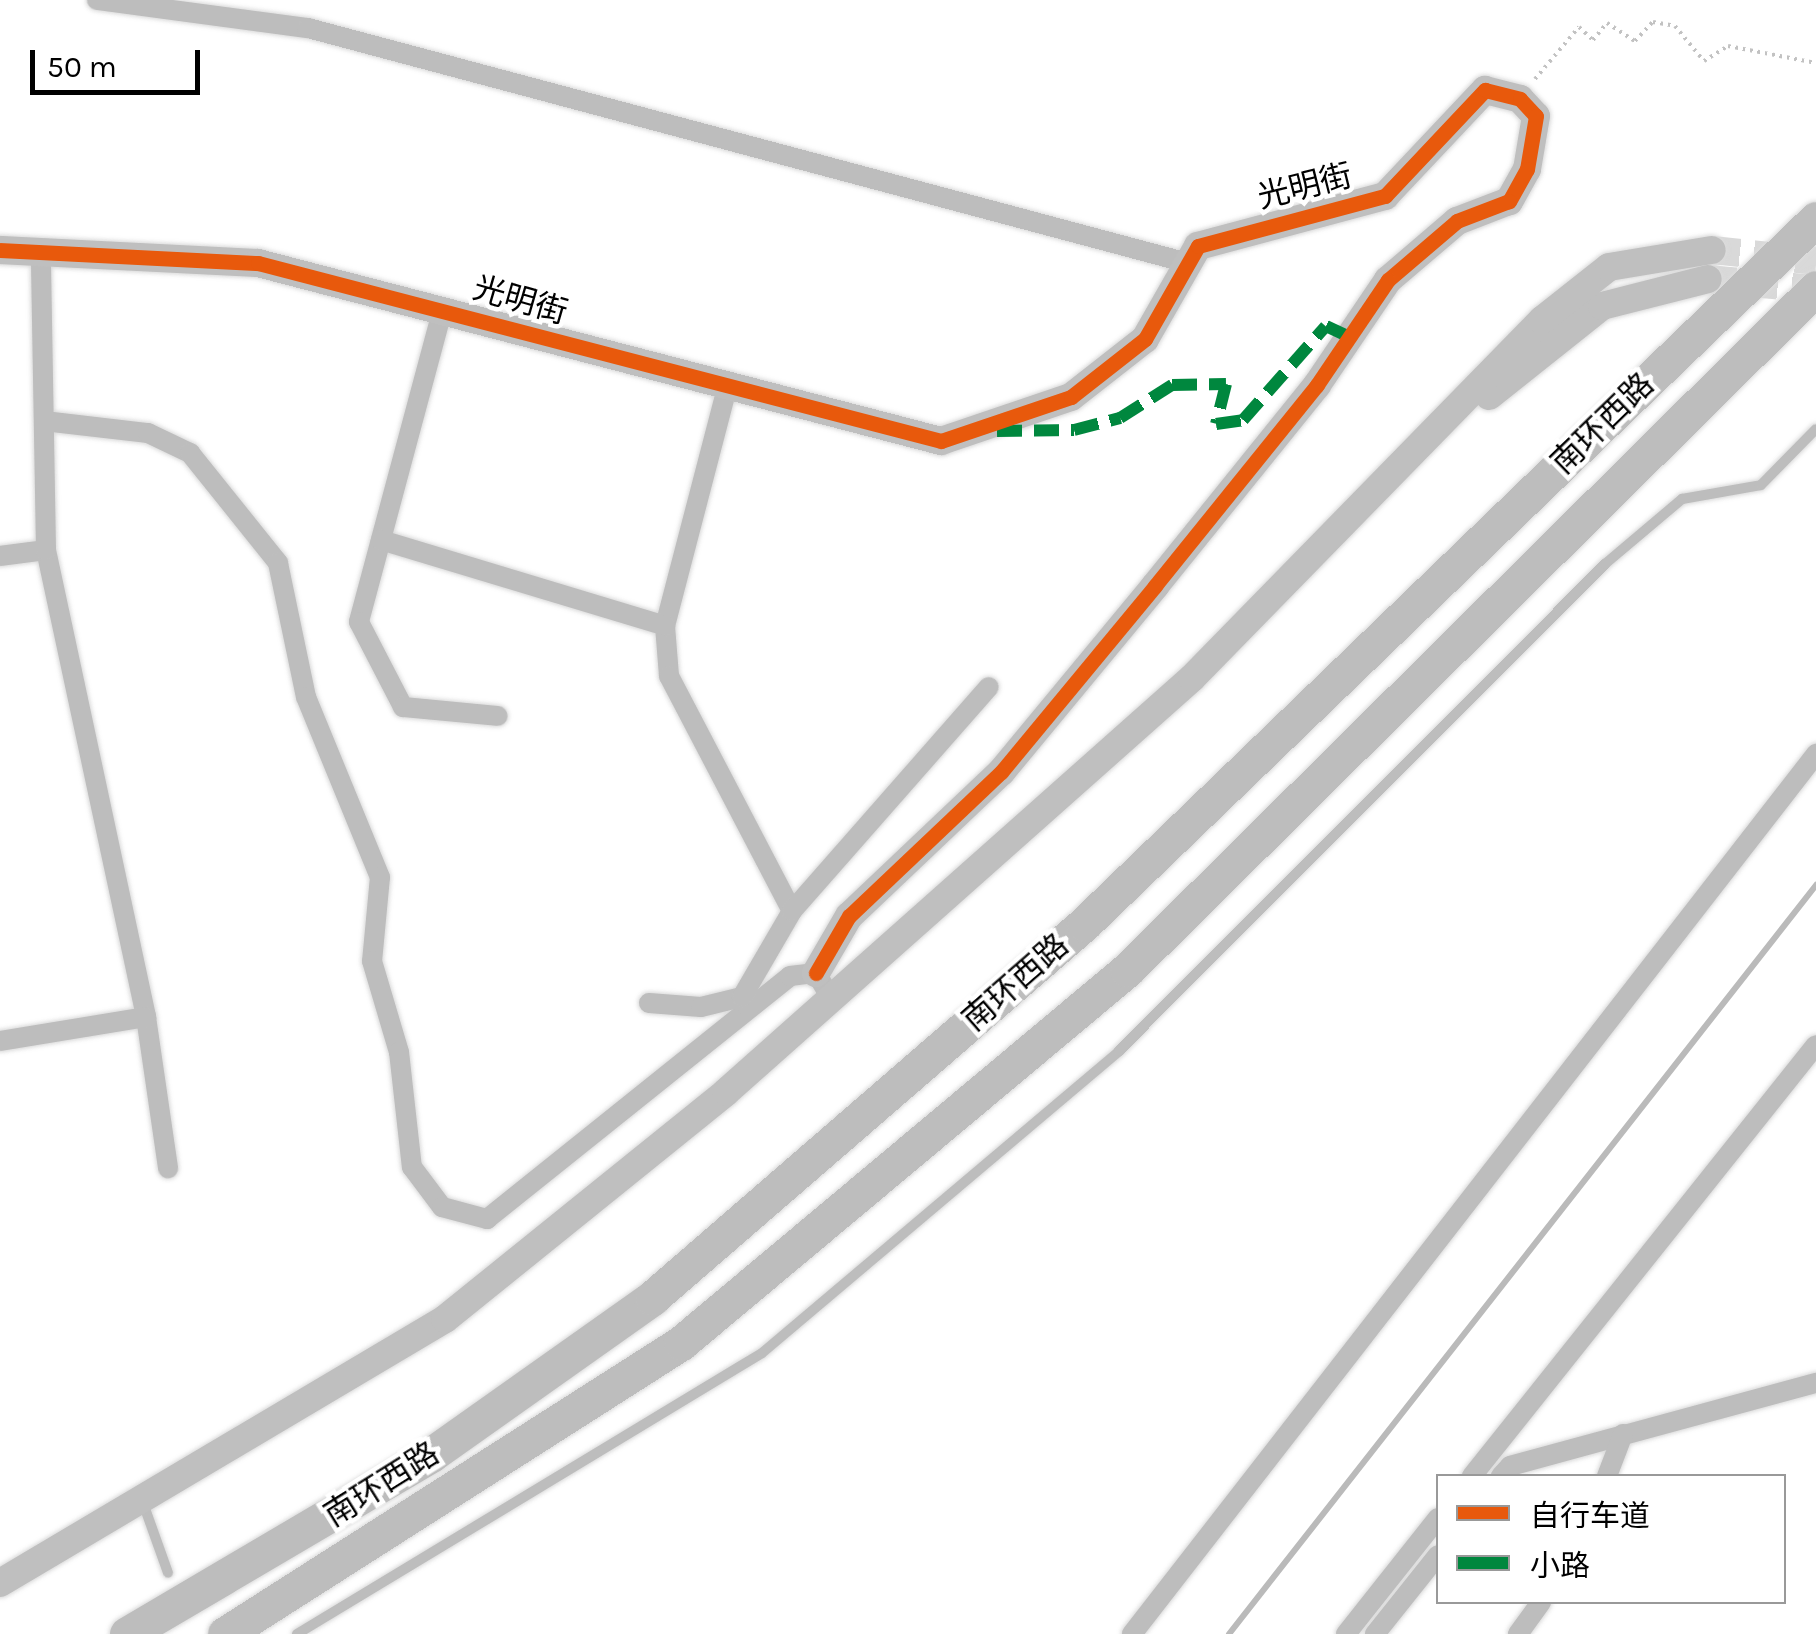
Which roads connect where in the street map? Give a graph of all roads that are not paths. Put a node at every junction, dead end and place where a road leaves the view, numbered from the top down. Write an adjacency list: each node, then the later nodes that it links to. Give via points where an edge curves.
1 (97, 0): 6 (street, via 308,28)
2 (1816, 219): 40 (highway, 南环西路, via 1084,924 652,1298 432,1454 186,1608)
3 (0, 250): 5 (street, 光明街)
4 (1712, 250): 13 (street, via 1610,266 1542,320)
5 (41, 252): 9 (street, 光明街, via 258,264); 11 (street)
6 (1188, 263): 10 (street, 光明街, via 1145,339 1071,397 991,431 941,440); 22 (street, 光明街, via 1198,246 1385,196 1486,90 1520,100 1536,116 1527,169 1509,201 1458,221 1388,280 1318,385 1002,772 849,916)
7 (1708, 279): 13 (street, via 1602,306)
8 (1816, 288): 41 (highway, 南环西路, via 1112,982 681,1343)
9 (443, 308): 10 (street, 光明街); 14 (street)
10 (728, 388): 17 (street)
11 (44, 421): 15 (street); 24 (street, via 148,433 190,453 278,563 306,696 380,878 372,960 398,1052 412,1167 432,1200 487,1218)
12 (1816, 429): 42 (lane, via 1760,485 1682,499 1605,564 1118,1051 762,1353)
13 (1347, 516): 22 (street, via 1192,678)
14 (381, 540): 17 (street); 19 (street, via 359,622 404,707)
15 (46, 550): 16 (street); 25 (street)
16 (0, 556)
17 (665, 626): 21 (street, via 670,676)
18 (989, 686): 21 (street)
19 (498, 716)
20 (1816, 754): 43 (street)
21 (792, 910): 24 (street)
22 (824, 986): 24 (street, via 790,976); 34 (street, via 445,1318)
23 (649, 1002): 24 (street)
24 (746, 1003)
25 (146, 1017): 26 (street); 28 (street)
26 (0, 1041)
27 (1816, 1045): 31 (street)
28 (168, 1168)
29 (1816, 1383): 30 (street)
30 (1622, 1434): 32 (street, via 1510,1466); 33 (street)
31 (1474, 1474)
32 (1503, 1474)
33 (1608, 1474)
34 (144, 1503): 37 (lane); 38 (street)
35 (1436, 1521): 44 (street)
36 (1436, 1558): 45 (street)
37 (168, 1573)
38 (0, 1583)
39 (1540, 1604): 46 (street)
40 (127, 1634)
41 (225, 1634)
42 (297, 1634)
43 (1132, 1634)
44 (1346, 1634)
45 (1375, 1634)
46 (1518, 1634)

